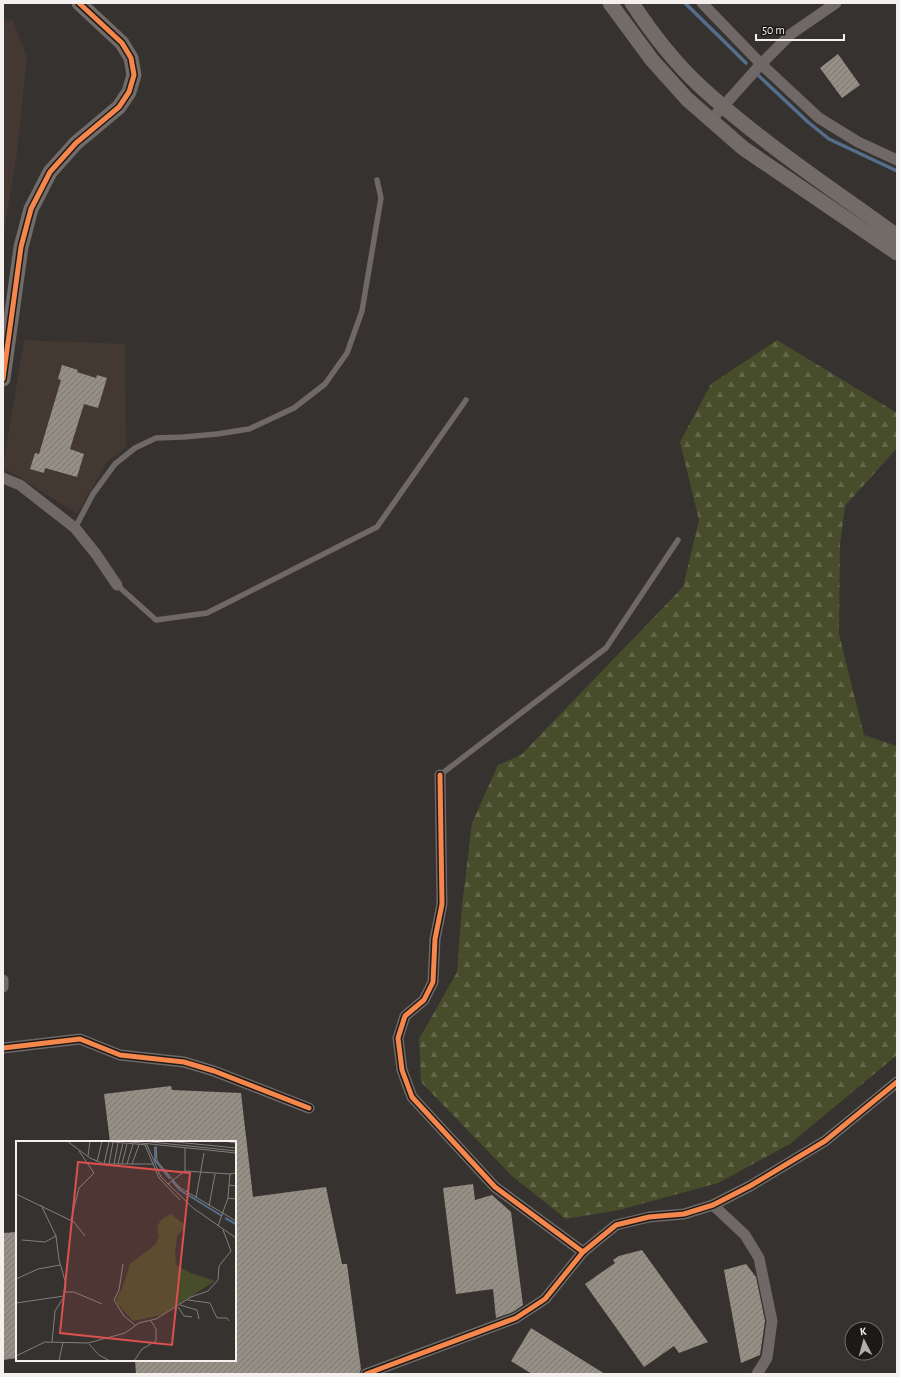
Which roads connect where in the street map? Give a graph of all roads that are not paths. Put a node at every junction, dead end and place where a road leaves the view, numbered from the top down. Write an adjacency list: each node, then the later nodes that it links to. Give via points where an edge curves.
1 (79, 3): 13 (main road, via 122,43 131,58 134,75 129,92 120,107 76,143 50,172 31,209 21,247)
2 (610, 3): 8 (main road, via 652,60 687,99)
3 (632, 3): 7 (main road, via 668,50 700,86)
4 (702, 3): 6 (street)
5 (836, 3): 6 (street, via 790,34)
6 (761, 64): 7 (street); 9 (street, via 819,118 858,142)
7 (723, 106): 8 (street); 11 (main road, via 754,133)
8 (711, 120): 12 (main road, via 743,148)
9 (897, 160)
10 (377, 180): 16 (lane, via 381,198 362,311 347,352 324,384 294,408 249,428 217,434 156,438 135,448 115,464 93,494)
11 (897, 236)
12 (897, 253)
13 (3, 378)
14 (466, 400): 18 (lane, via 377,527 207,613 156,620)
15 (3, 478): 16 (street, via 20,486)
16 (76, 528): 18 (street)
17 (678, 540): 19 (lane, via 606,648)
18 (117, 585)
19 (440, 775): 26 (street, via 442,904 435,939 433,982 424,1000 405,1016 398,1038 402,1070 412,1097 495,1186)
20 (3, 980): 21 (street)
21 (3, 987)
22 (3, 1048): 24 (street, via 80,1039 120,1055 184,1062 214,1071)
23 (897, 1082): 25 (street, via 825,1141)
24 (309, 1108)
25 (713, 1205): 26 (street, via 684,1214 649,1217 616,1225); 28 (street, via 745,1235 759,1258 772,1322 766,1358)
26 (583, 1252): 27 (street, via 545,1299 516,1318)
27 (366, 1374)
28 (757, 1374)

